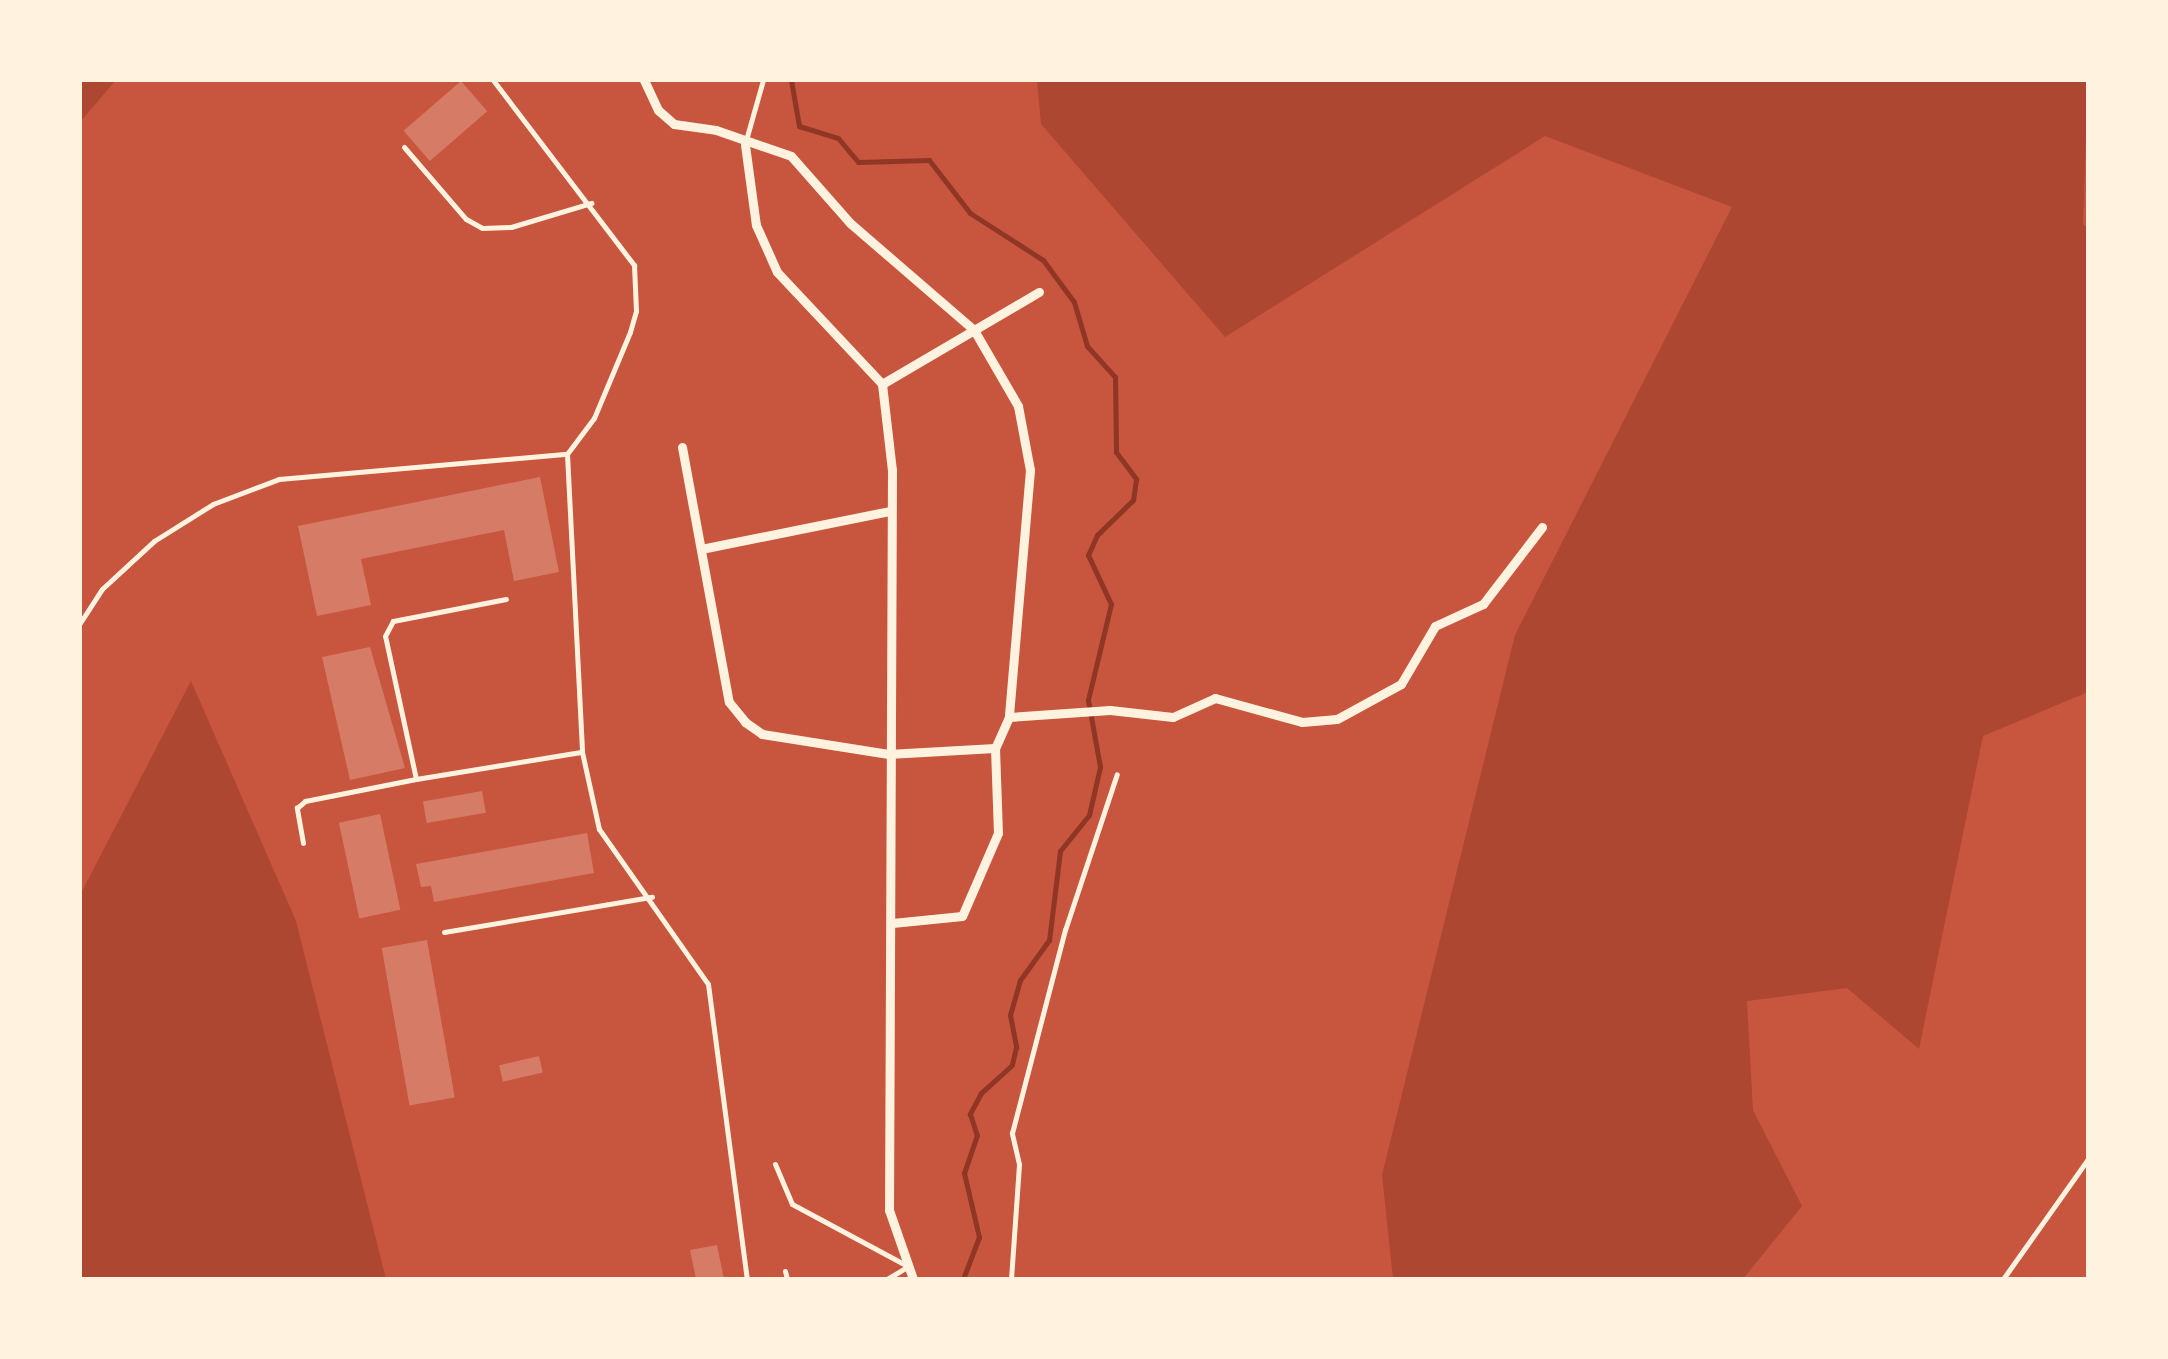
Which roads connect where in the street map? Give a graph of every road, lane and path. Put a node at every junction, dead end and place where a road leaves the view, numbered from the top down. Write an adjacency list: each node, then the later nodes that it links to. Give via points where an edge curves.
1 (493, 80): 6 (lane)
2 (644, 80): 4 (street, via 658,110 674,124 716,130)
3 (762, 80): 4 (lane)
4 (745, 145): 8 (street, via 791,156 850,223); 9 (street, via 756,225 777,272)
5 (404, 147): 6 (lane, via 466,219 482,228 512,227)
6 (591, 203): 11 (lane, via 634,265 636,312 594,418)
7 (1038, 292): 8 (street)
8 (974, 330): 9 (street); 17 (street, via 1018,406 1030,470)
9 (882, 384): 12 (street, via 892,470)
10 (682, 447): 14 (street)
11 (568, 454): 16 (lane, via 280,479 213,504 154,541 102,589); 19 (lane)
12 (889, 511): 14 (street); 20 (street)
13 (1542, 527): 17 (street, via 1482,604 1435,626 1402,684 1336,719 1302,722 1215,698 1173,716 1110,710)
14 (701, 549): 20 (street, via 729,702 745,722 762,734)
15 (506, 599): 22 (lane, via 393,621 385,636)
16 (80, 623)
17 (1009, 717): 18 (street)
18 (996, 748): 20 (street); 25 (street, via 998,833 962,916)
19 (582, 752): 22 (lane); 24 (lane, via 599,830)
20 (888, 754): 25 (street)
21 (1117, 774): 35 (lane, via 1064,930 1012,1134 1019,1164)
22 (416, 779): 23 (lane, via 305,801 296,808)
23 (303, 843)
24 (652, 897): 26 (lane); 31 (lane, via 708,984)
25 (892, 923): 29 (street, via 889,1210)
26 (444, 932)
27 (2088, 1160): 36 (lane)
28 (775, 1164): 29 (lane, via 792,1204)
29 (909, 1266): 33 (lane); 34 (street)
30 (785, 1271): 32 (lane)
31 (747, 1279)
32 (786, 1279)
33 (887, 1279)
34 (913, 1279)
35 (1011, 1279)
36 (2003, 1279)

